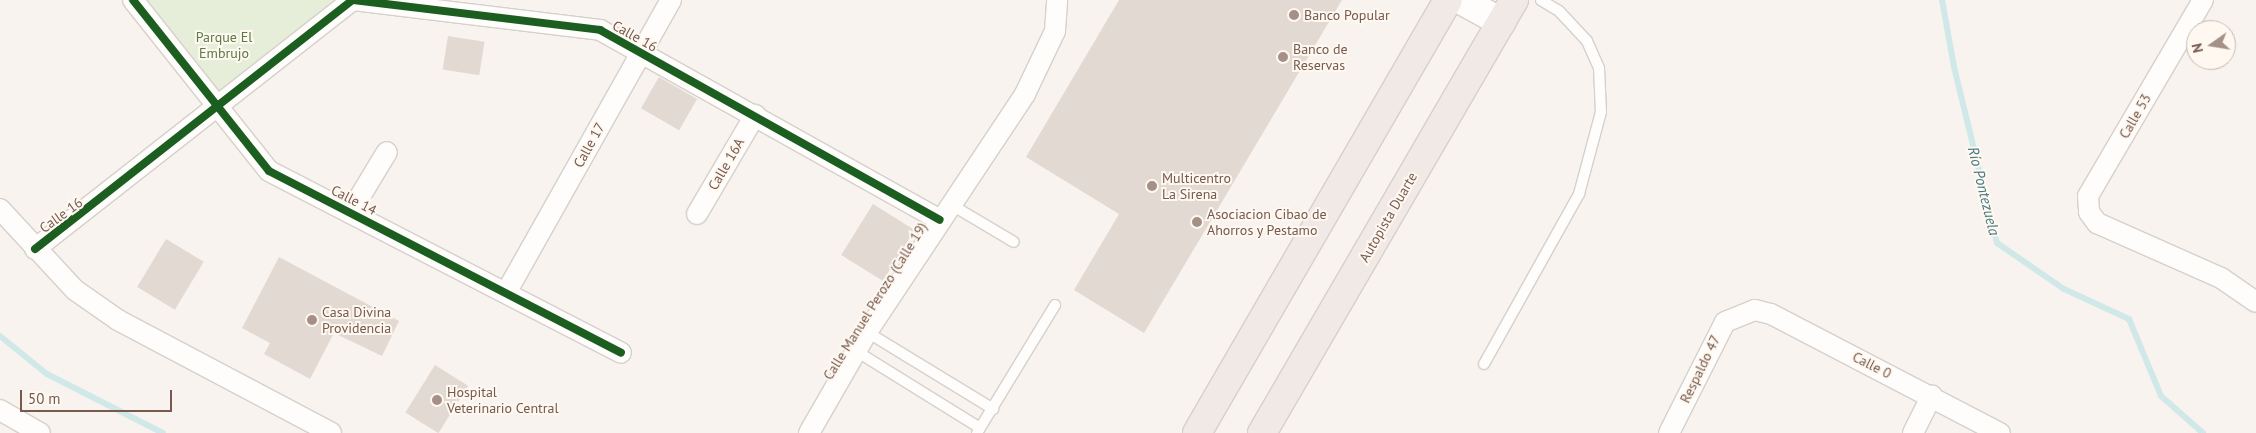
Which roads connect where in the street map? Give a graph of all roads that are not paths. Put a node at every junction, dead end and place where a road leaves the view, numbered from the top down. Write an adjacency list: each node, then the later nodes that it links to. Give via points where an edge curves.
1 (132, 0): 11 (street, Calle 14)
2 (353, 0): 10 (street, Calle 16, via 600,30); 11 (street, Calle 16)
3 (671, 0): 10 (street, Calle 17)
4 (1058, 0): 15 (street, Calle Manuel Perozo (Calle 19), via 1055,31 1025,94)
5 (1448, 0): 35 (highway)
6 (1461, 0): 9 (main road)
7 (1541, 0): 27 (lane, via 1559,11 1587,41 1599,68 1601,112 1579,194)
8 (2203, 0): 21 (street, Calle 53, via 2088,196 2089,212 2108,229 2221,278)
9 (1507, 11): 36 (highway, Autopista Duarte)
10 (640, 53): 12 (street, Calle 16); 20 (street, Calle 17)
11 (216, 110): 16 (street, Calle 14, via 269,171); 19 (street, Calle 16)
12 (755, 114): 15 (street, Calle 16); 17 (street, Calle 16A)
13 (387, 152): 16 (street)
14 (0, 209): 19 (street)
15 (945, 212): 18 (lane); 24 (street, Calle Manuel Perozo (Calle 19))
16 (350, 213): 20 (street, Calle 14)
17 (697, 214)
18 (1014, 242)
19 (35, 249): 33 (street, via 74,290 118,320)
20 (507, 291): 26 (street, Calle 14)
21 (2256, 302)
22 (1054, 305): 29 (lane)
23 (1739, 313): 28 (street, Calle 0, via 1771,314); 37 (street, Respaldo 47, via 1725,322 1716,336)
24 (867, 332): 25 (street, Calle Manuel Perozo (Calle 19)); 29 (lane)
25 (856, 352): 31 (lane); 34 (street, Calle Manuel Perozo (Calle 19))
26 (621, 353)
27 (1484, 364)
28 (1932, 395): 38 (street); 39 (street, Calle 0)
29 (992, 409): 31 (lane)
30 (0, 410): 32 (street)
31 (979, 430)
32 (40, 433)
33 (332, 433)
34 (809, 433)
35 (1197, 433)
36 (1262, 433)
37 (1669, 433)
38 (1913, 433)
39 (2000, 433)

